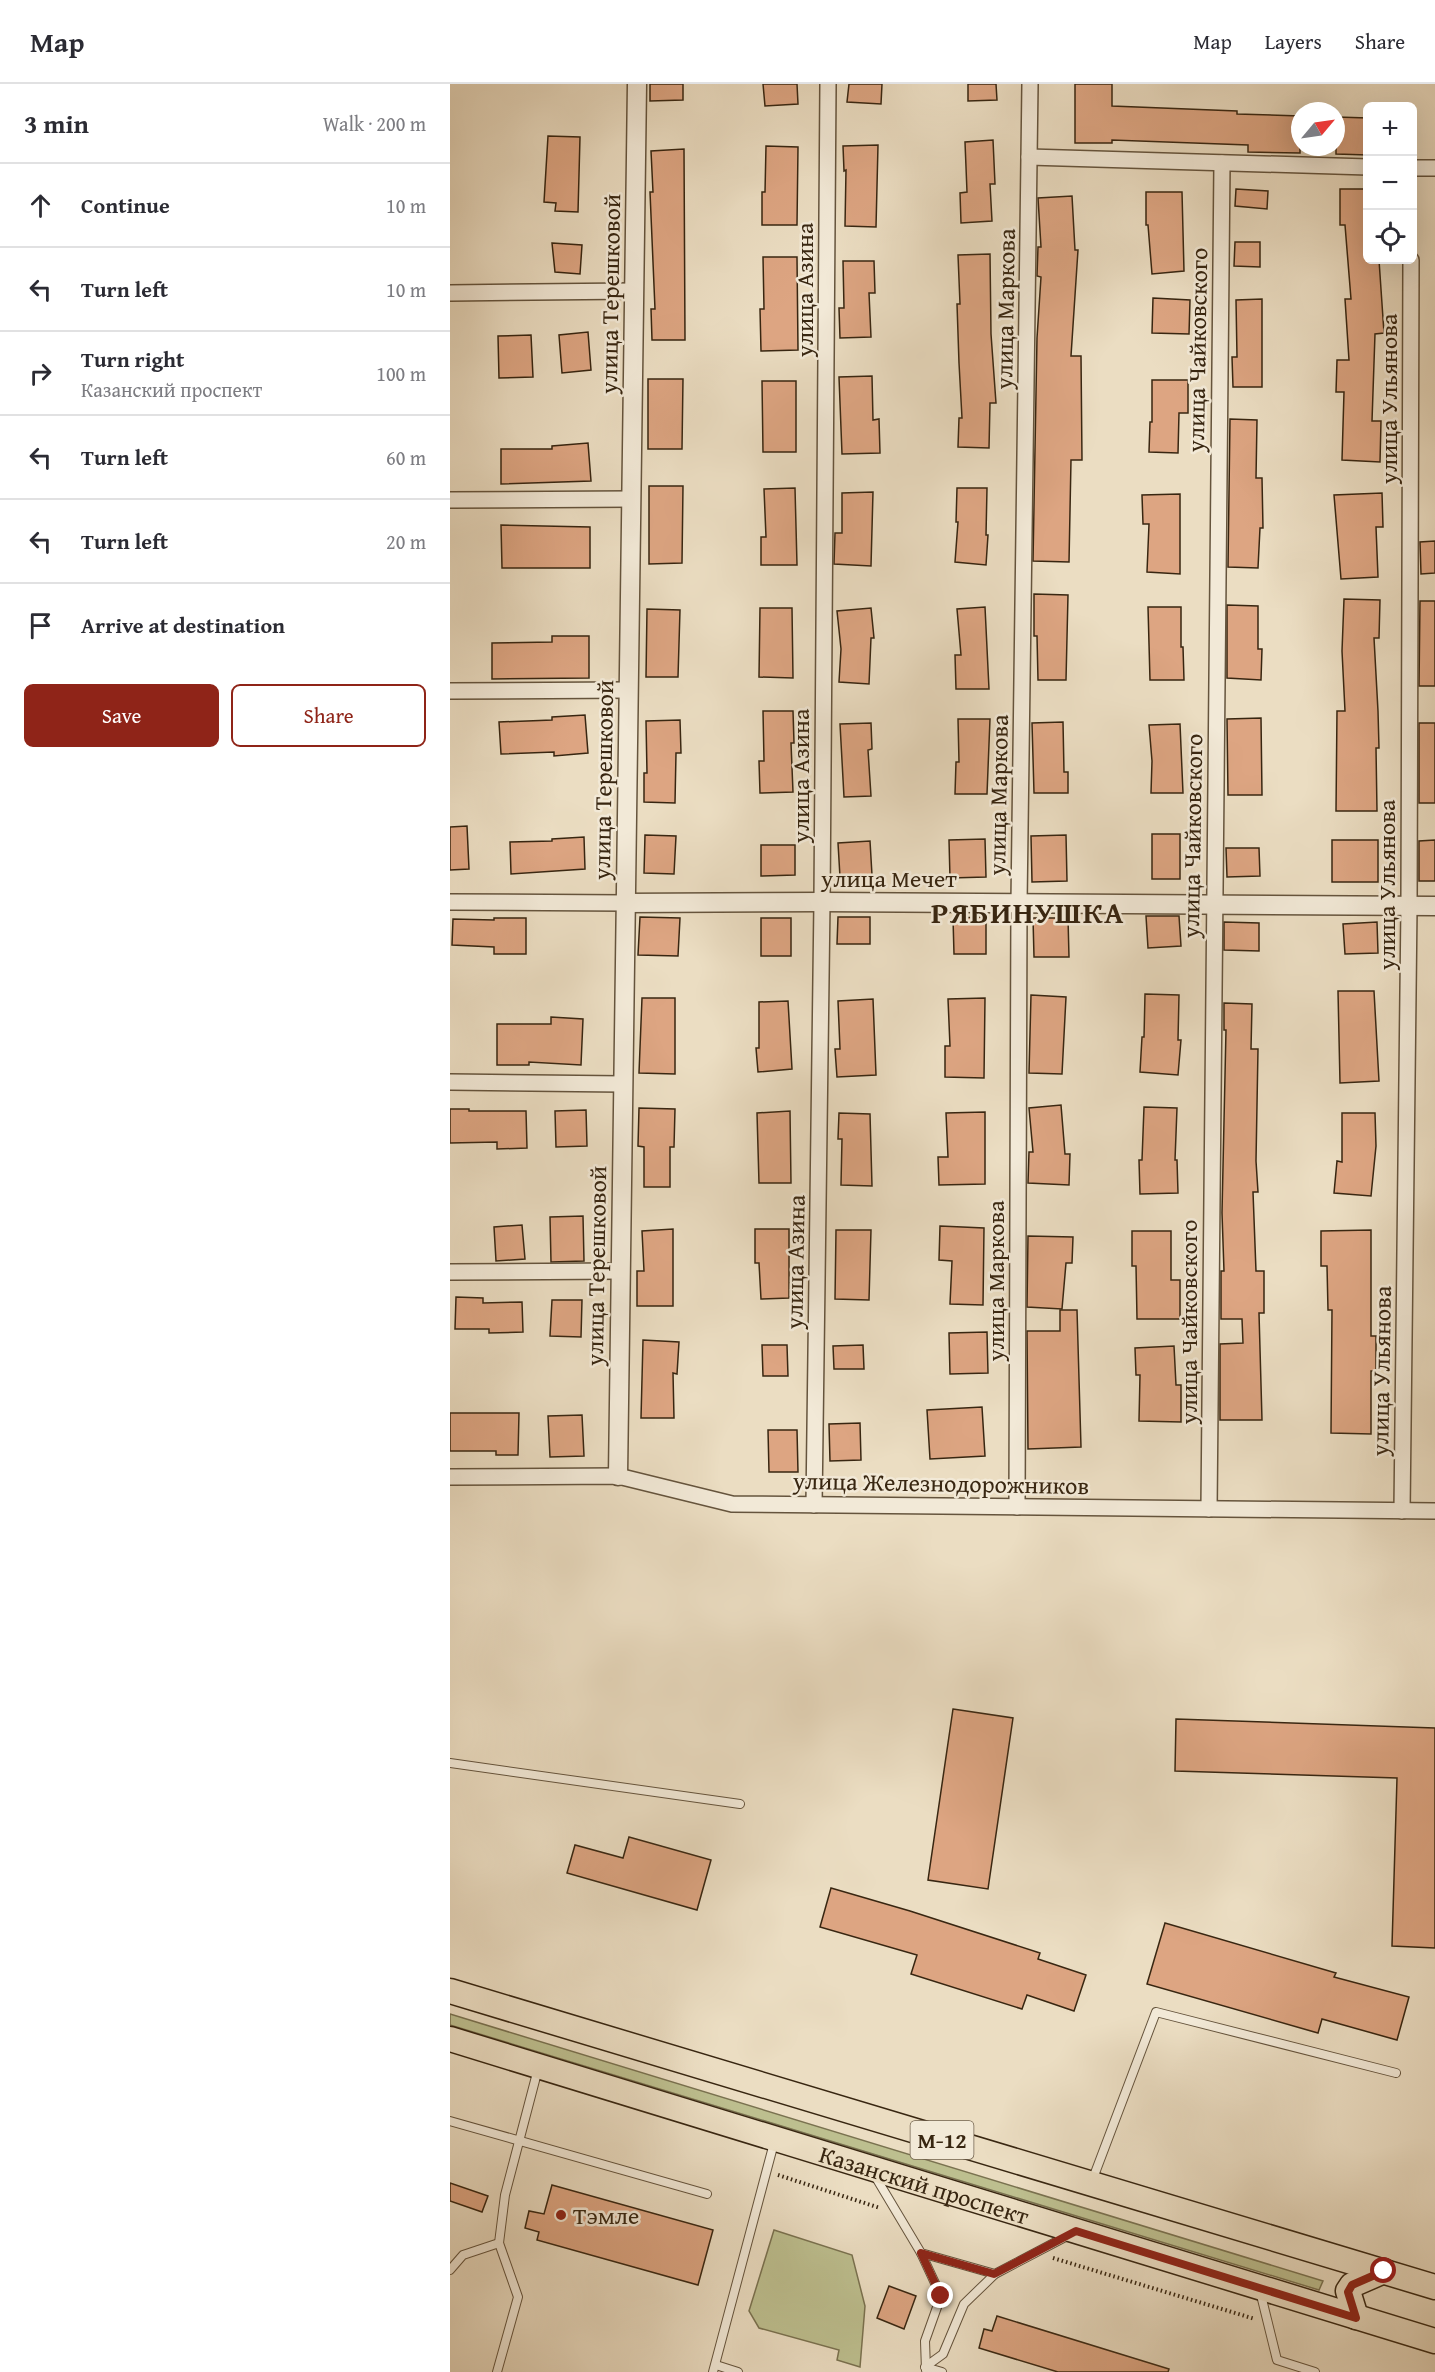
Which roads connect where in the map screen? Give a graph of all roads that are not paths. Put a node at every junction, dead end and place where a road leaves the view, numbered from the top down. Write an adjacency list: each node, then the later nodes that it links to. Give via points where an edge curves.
1 (637, 84): 10 (street, улица Терешковой)
2 (828, 84): 17 (street, улица Азина)
3 (1030, 84): 4 (street, улица Маркова)
4 (1029, 157): 5 (street); 19 (street, улица Маркова)
5 (1222, 163): 6 (street); 20 (street, улица Чайковского)
6 (1363, 167)
7 (1417, 168): 8 (street)
8 (1435, 168)
9 (1411, 264): 21 (street, улица Ульянова)
10 (634, 291): 11 (street); 12 (street, улица Терешковой)
11 (450, 293)
12 (631, 499): 13 (street); 14 (street, улица Терешковой)
13 (450, 500)
14 (628, 690): 15 (street); 18 (street, улица Терешковой)
15 (450, 691)
16 (450, 902): 18 (street, улица Мечет)
17 (822, 902): 18 (street, улица Мечет); 19 (street, улица Мечет); 29 (street, улица Азина)
18 (625, 903): 24 (street, улица Терешковой)
19 (1019, 903): 20 (street, улица Мечет); 30 (street, улица Маркова)
20 (1213, 904): 21 (street, улица Мечет); 31 (street, улица Чайковского)
21 (1409, 906): 22 (street, улица Мечет); 32 (street, улица Ульянова)
22 (1435, 906)
23 (450, 1082): 24 (street)
24 (623, 1084): 25 (street, улица Терешковой)
25 (620, 1271): 26 (street); 27 (street, улица Терешковой)
26 (450, 1272)
27 (618, 1476): 28 (street, улица Железнодорожников); 29 (street, улица Железнодорожников, via 732,1504)
28 (450, 1477)
29 (814, 1505): 30 (street, улица Железнодорожников)
30 (1017, 1507): 31 (street, улица Железнодорожников)
31 (1209, 1509): 32 (street, улица Железнодорожников)
32 (1402, 1511): 33 (street, улица Железнодорожников)
33 (1435, 1511)
34 (450, 1764): 35 (lane)
35 (740, 1804)
36 (450, 1990): 44 (main road, Казанский проспект / М-12)
37 (450, 2039): 38 (main road, Казанский проспект / М-12)
38 (539, 2066): 41 (main road, Казанский проспект / М-12); 42 (lane)
39 (1396, 2073): 44 (lane, via 1156,2012)
40 (450, 2121): 42 (lane)
41 (775, 2138): 43 (main road, Казанский проспект / М-12); 56 (lane)
42 (519, 2141): 45 (lane); 47 (lane, via 505,2195)
43 (870, 2167): 46 (main road, Казанский проспект / М-12); 48 (lane)
44 (1091, 2185): 50 (main road, Казанский проспект / М-12)
45 (707, 2194)
46 (1076, 2231): 51 (lane); 52 (main road, Казанский проспект / М-12)
47 (499, 2243): 49 (lane, via 463,2255); 58 (lane, via 518,2297)
48 (921, 2253): 51 (lane); 57 (lane, via 941,2296 925,2341)
49 (450, 2270)
50 (1384, 2271): 53 (main road, Казанский проспект / М-12); 54 (main road, via 1352,2285 1348,2292)
51 (994, 2274): 57 (lane, via 964,2304 943,2354)
52 (1259, 2287): 54 (main road, Казанский проспект / М-12); 61 (lane, via 1277,2360)
53 (1435, 2287)
54 (1356, 2318): 55 (main road, Казанский проспект / М-12)
55 (1435, 2341)
56 (714, 2368): 59 (lane)
57 (926, 2369): 60 (lane)
58 (497, 2372)
59 (738, 2372)
60 (942, 2372)
61 (1315, 2372)

